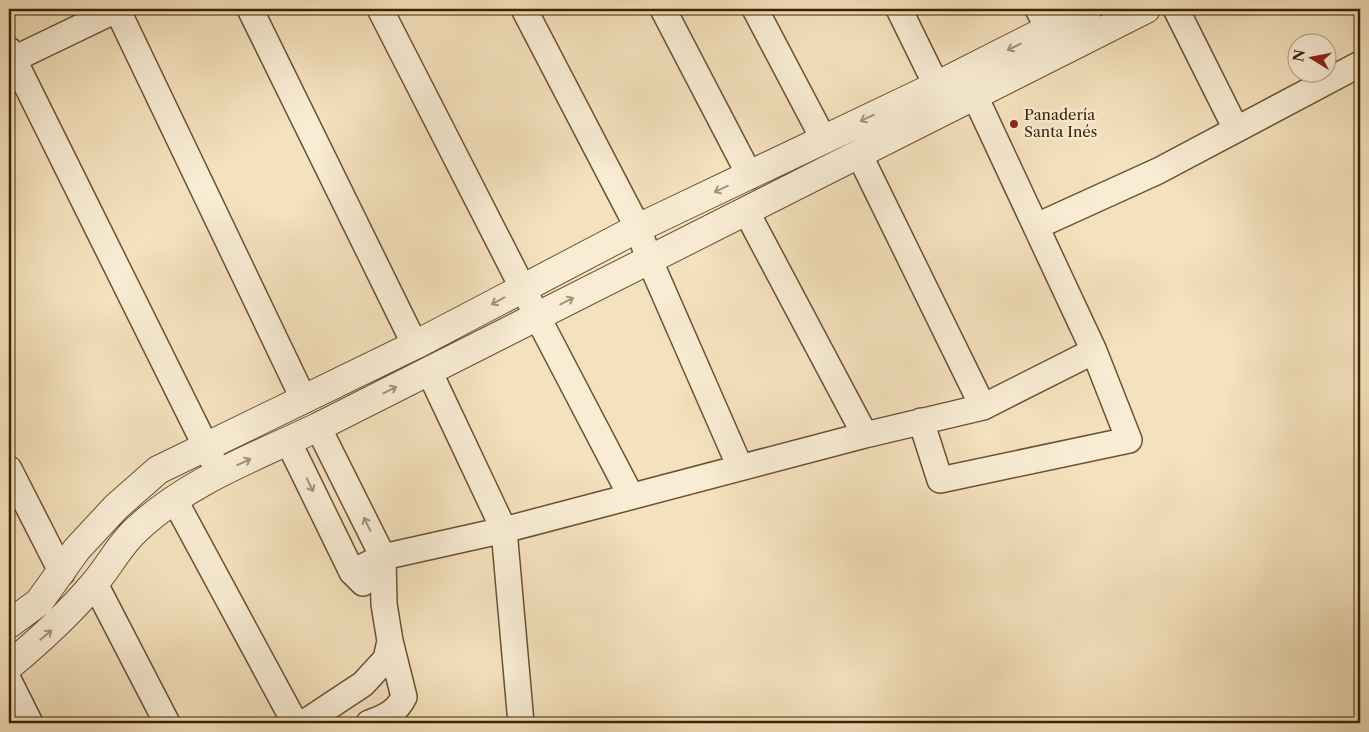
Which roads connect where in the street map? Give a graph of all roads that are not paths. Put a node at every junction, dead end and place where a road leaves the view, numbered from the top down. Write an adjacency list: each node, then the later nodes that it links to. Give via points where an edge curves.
1 (118, 9): 12 (street); 29 (street)
2 (250, 9): 26 (street)
3 (380, 9): 24 (street)
4 (524, 9): 22 (street)
5 (663, 9): 19 (street)
6 (756, 9): 17 (street)
7 (899, 9): 15 (street)
8 (1088, 9): 11 (street)
9 (1146, 9): 14 (street)
10 (1176, 9): 16 (street)
11 (1044, 19): 14 (street, one-way to 14)
12 (11, 54): 35 (street)
13 (1360, 64): 16 (street)
14 (969, 84): 15 (street); 21 (street)
15 (942, 97): 17 (street, one-way to 17); 18 (street)
16 (1236, 129): 21 (street, via 1158,170)
17 (824, 140): 19 (street)
18 (859, 154): 20 (street); 30 (street)
19 (750, 176): 22 (street, one-way to 22)
20 (746, 211): 23 (street); 33 (street)
21 (1037, 226): 27 (street)
22 (638, 228): 23 (street); 24 (street)
23 (649, 259): 25 (street, one-way to 23); 36 (street)
24 (523, 287): 25 (street); 26 (street, one-way to 26)
25 (537, 316): 28 (street); 39 (street)
26 (415, 345): 29 (street)
27 (1094, 351): 30 (street); 31 (street, via 1129,440 940,480)
28 (429, 371): 32 (street, one-way to 28); 41 (street)
29 (304, 400): 35 (street)
30 (983, 407): 31 (street)
31 (921, 421): 33 (street)
32 (318, 427): 34 (street); 42 (street, one-way to 32)
33 (865, 435): 36 (street)
34 (288, 441): 38 (street, one-way to 34); 43 (street, one-way to 43)
35 (206, 445): 38 (street); 44 (street, via 158,470 116,507 77,549)
36 (740, 467): 39 (street)
37 (9, 469): 44 (street)
38 (219, 473): 40 (street)
39 (631, 496): 41 (street)
40 (174, 500): 45 (street, via 134,532); 53 (street)
41 (504, 530): 42 (street); 56 (street)
42 (383, 557): 43 (street); 46 (street)
43 (352, 572): 46 (street)
44 (62, 573): 47 (street, via 39,602)
45 (95, 584): 49 (street, one-way to 45, via 58,625); 52 (street)
46 (384, 604): 48 (street)
47 (9, 624)
48 (390, 641): 54 (street, via 386,659 363,684); 55 (street, via 404,697 398,708 386,717)
49 (9, 666)
50 (9, 681): 51 (street)
51 (30, 723)
52 (167, 723)
53 (295, 723)
54 (304, 723)
55 (369, 723)
56 (521, 723)

